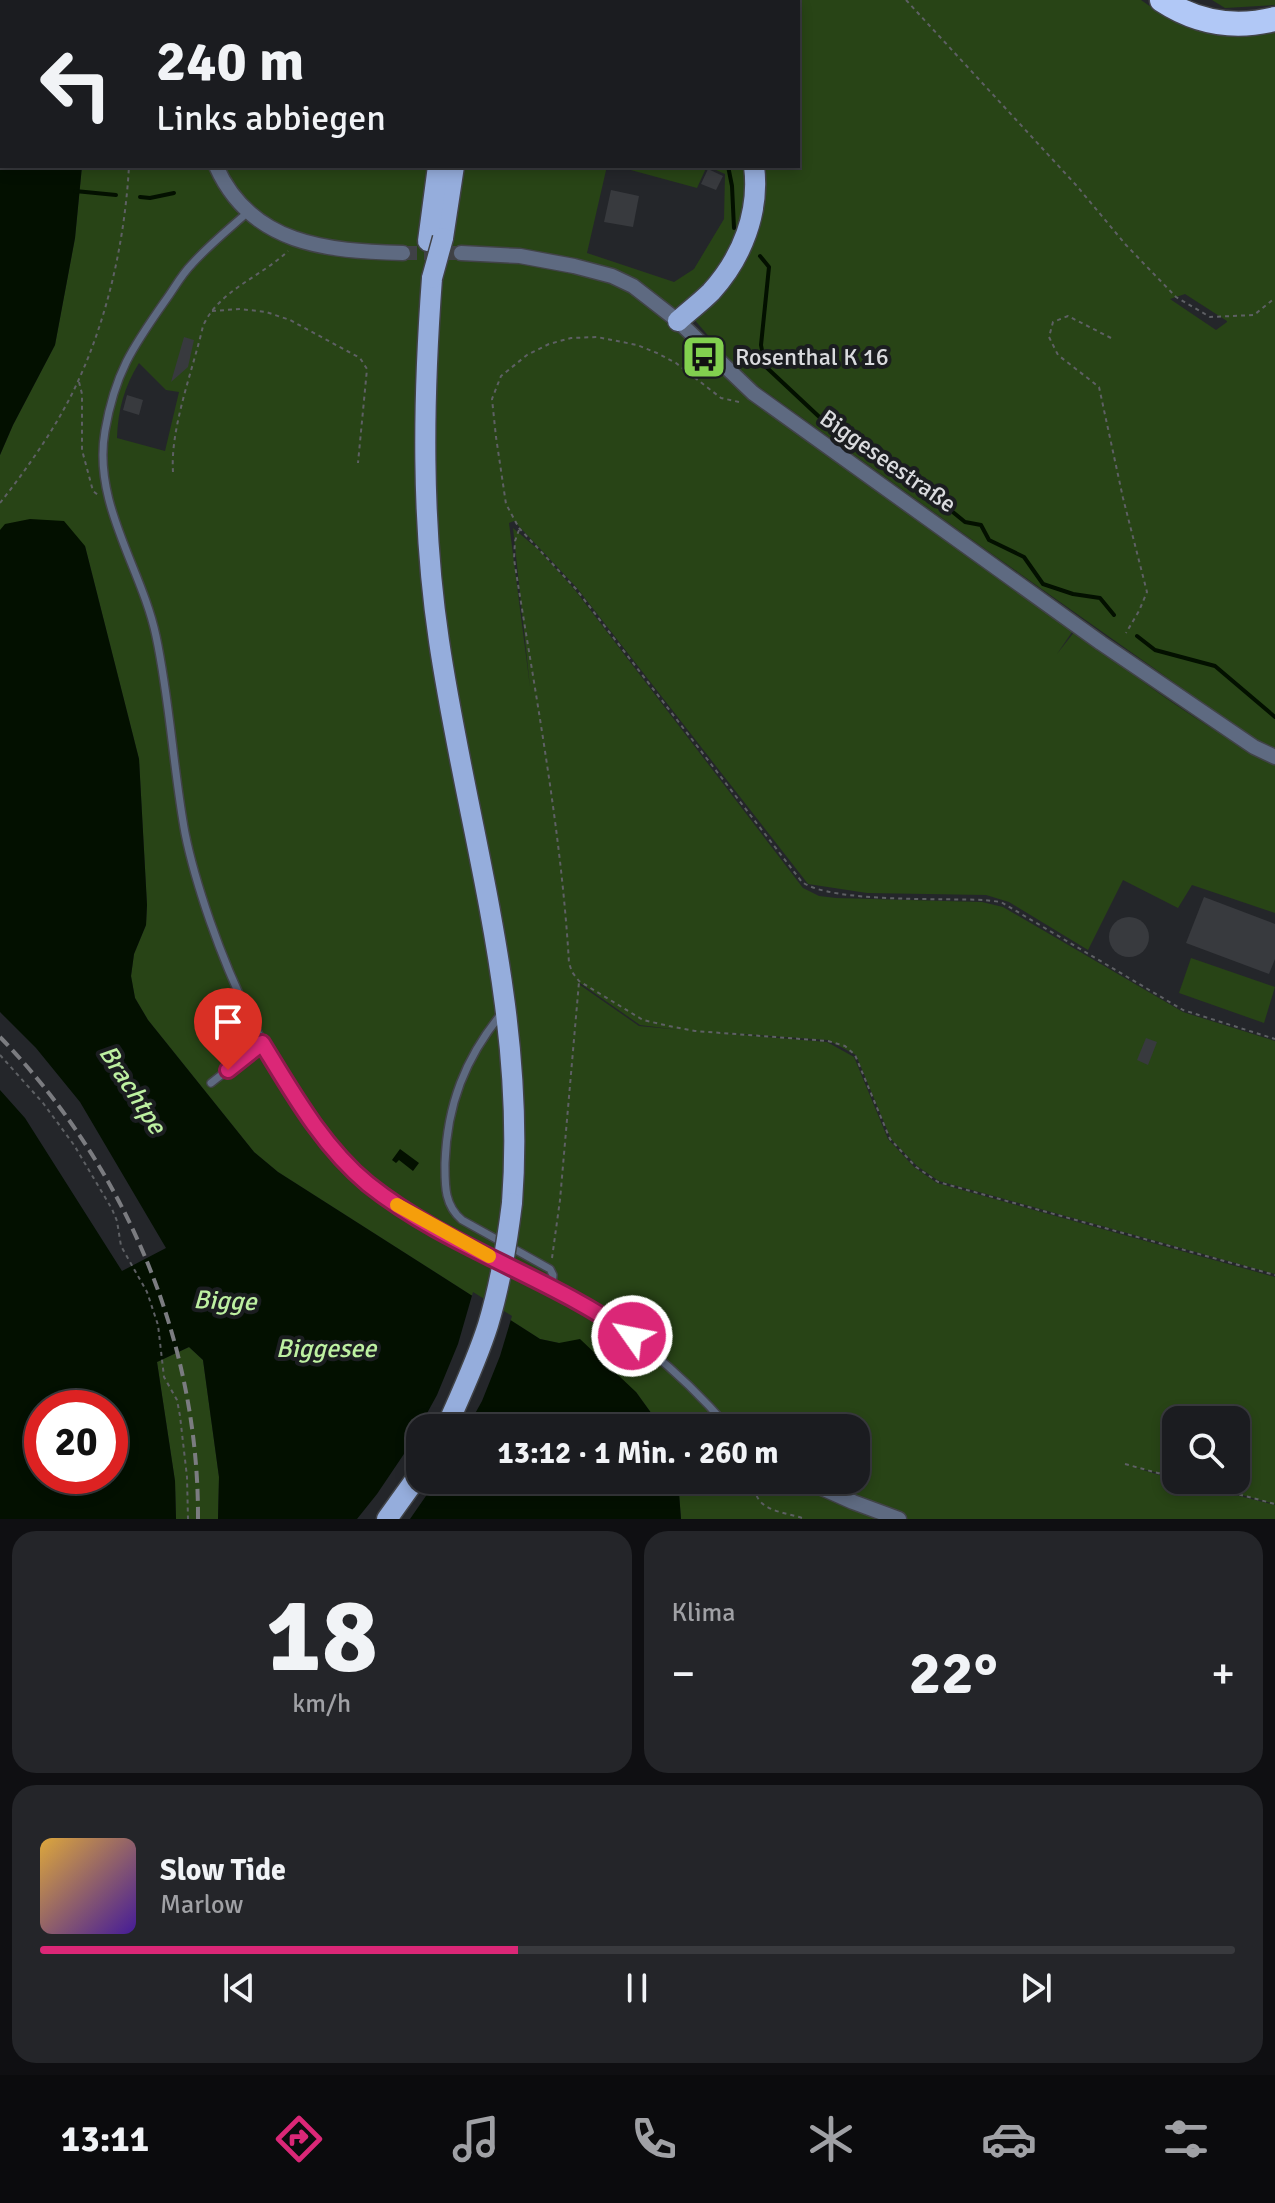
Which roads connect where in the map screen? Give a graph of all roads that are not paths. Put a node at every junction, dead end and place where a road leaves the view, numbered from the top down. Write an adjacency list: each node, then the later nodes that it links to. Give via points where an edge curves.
1 (1162, 0): 2 (highway, via 1214,22)
2 (1275, 19)
3 (217, 168): 7 (street)
4 (438, 168): 8 (main road)
5 (454, 168): 8 (main road)
6 (754, 168): 11 (main road, via 753,215 739,252 711,291)
7 (248, 212): 9 (street, via 298,241); 14 (lane, via 190,266 121,369 104,437 104,467 108,497 156,635 185,834 200,891 235,990)
8 (436, 240): 13 (main road, bridge, via 425,432 431,574)
9 (403, 253)
10 (461, 253): 11 (street, Biggeseestraße, via 520,256 612,276)
11 (678, 321): 12 (street, Biggeseestraße, via 753,393 1101,643)
12 (1275, 757)
13 (507, 1008): 16 (lane, via 485,1034 459,1085 446,1134 447,1200 462,1220 550,1269); 17 (main road, bridge, via 514,1083 512,1203 488,1324)
14 (262, 1043): 15 (lane); 16 (lane, via 340,1157 366,1182 472,1248)
15 (211, 1083)
16 (552, 1286): 18 (lane, via 649,1348)
17 (452, 1414)
18 (716, 1414)
19 (406, 1493): 21 (main road)
20 (835, 1494): 22 (street)
21 (387, 1519)
22 (899, 1519)

